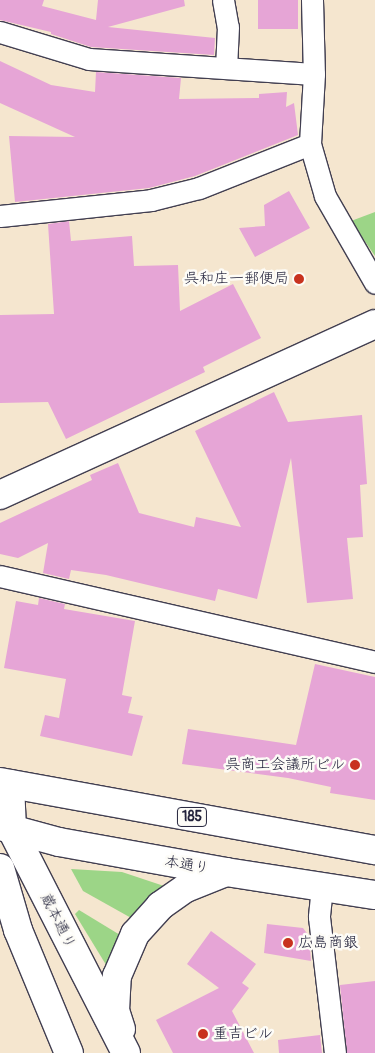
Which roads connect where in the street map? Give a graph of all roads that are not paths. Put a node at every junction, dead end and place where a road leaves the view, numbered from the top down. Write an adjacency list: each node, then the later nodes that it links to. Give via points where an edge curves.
1 (223, 0): 4 (street, via 228,27)
2 (312, 0): 5 (street)
3 (0, 32): 4 (street, via 89,59)
4 (226, 68): 5 (street)
5 (314, 74): 6 (street)
6 (310, 144): 7 (street, via 199,188 151,200); 8 (street, via 325,196)
7 (0, 216)
8 (375, 283)
9 (375, 324): 10 (main road)
10 (0, 494)
11 (0, 576): 12 (street)
12 (375, 662)
13 (5, 783): 14 (main road, 蔵本通り); 15 (main road, 185)
14 (6, 828): 17 (main road, 本通り); 22 (main road, 蔵本通り)
15 (375, 850)
16 (0, 868): 21 (main road, via 18,930)
17 (226, 872): 18 (main road, 本通り); 22 (main road, via 186,888 160,906 135,934 117,976 116,1011)
18 (322, 887): 19 (main road, 本通り); 23 (street, via 318,917)
19 (375, 895)
20 (0, 932): 21 (main road)
21 (63, 1041)
22 (127, 1053)
23 (335, 1053)

